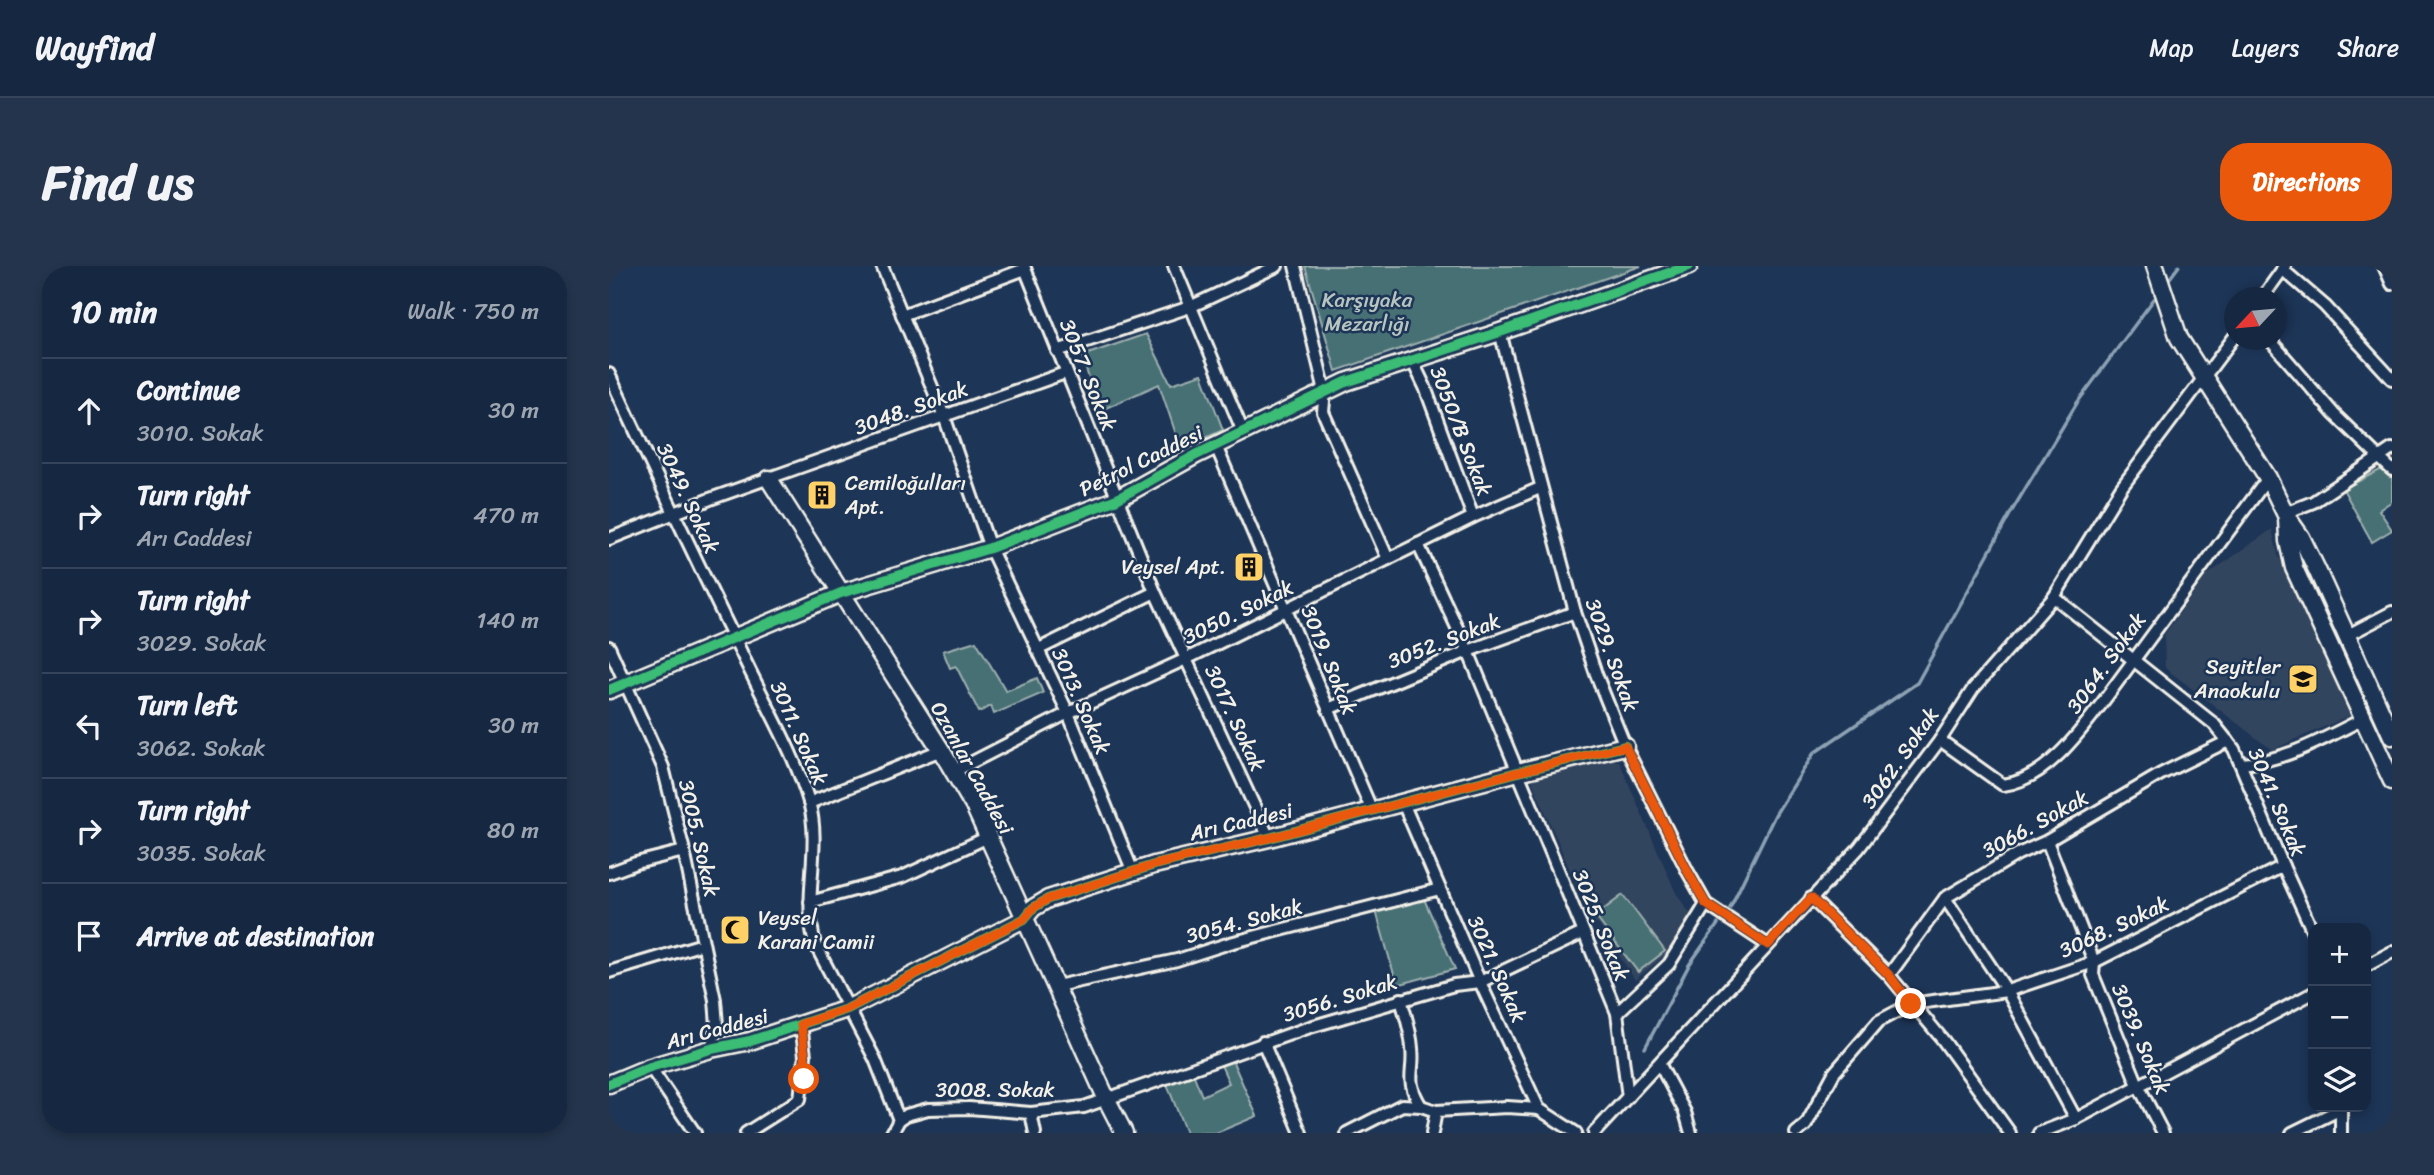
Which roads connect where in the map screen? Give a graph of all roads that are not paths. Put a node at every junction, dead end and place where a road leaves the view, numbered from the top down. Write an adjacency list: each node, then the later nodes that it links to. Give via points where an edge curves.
1 (882, 266): 13 (street, 3013. Sokak)
2 (1174, 266): 12 (street)
3 (1277, 266): 12 (street)
4 (1295, 266): 23 (street)
5 (1689, 266): 14 (street, Petrol Caddesi)
6 (2155, 266): 21 (street, via 2179,338)
7 (2384, 266): 10 (street)
8 (2284, 267): 11 (street); 22 (street)
9 (1024, 268): 13 (street); 17 (street, 3057. Sokak)
10 (2392, 284)
11 (2270, 287)
12 (1190, 307): 17 (street); 25 (street)
13 (902, 315): 24 (street, 3013. Sokak)
14 (1500, 332): 18 (street, Petrol Caddesi); 32 (street, 3029. Sokak)
15 (2225, 350): 21 (street, 3062. Sokak)
16 (2279, 350): 28 (street, via 2334,414)
17 (1057, 351): 19 (street, 3057. Sokak)
18 (1412, 360): 23 (street, Petrol Caddesi); 36 (street, 3050/B Sokak)
19 (1065, 373): 24 (street, 3048. Sokak); 33 (street, 3057. Sokak)
20 (609, 374): 34 (street, 3049. Sokak)
21 (2204, 378): 30 (street); 43 (street, 3062. Sokak, via 2121,488)
22 (2392, 379)
23 (1325, 391): 25 (street, Petrol Caddesi); 40 (street, via 1323,412)
24 (944, 416): 31 (street, 3048. Sokak); 39 (street, 3013. Sokak)
25 (1243, 432): 26 (street, Petrol Caddesi)
26 (1216, 446): 33 (street, Petrol Caddesi); 44 (street, 3019. Sokak)
27 (2392, 449): 28 (street)
28 (2381, 458): 29 (street); 35 (street)
29 (2392, 470)
30 (2268, 478): 35 (street); 53 (street, 3064. Sokak)
31 (769, 479): 34 (street, 3048. Sokak); 41 (street, Ozanlar Caddesi)
32 (1540, 488): 36 (street, 3050. Sokak); 45 (street, 3029. Sokak)
33 (1117, 499): 39 (street, Petrol Caddesi); 42 (street, 3017. Sokak)
34 (673, 514): 37 (street, 3048. Sokak); 48 (street, 3049. Sokak)
35 (2286, 515): 47 (street, via 2301,537); 58 (street, via 2294,568)
36 (1472, 517): 38 (street, 3050. Sokak)
37 (609, 539)
38 (1418, 544): 40 (street, 3050. Sokak); 51 (street, 3025. Sokak)
39 (990, 548): 41 (street, Petrol Caddesi); 50 (street, 3013. Sokak)
40 (1388, 559): 44 (street, 3050. Sokak)
41 (841, 593): 48 (street, Petrol Caddesi); 63 (street, Ozanlar Caddesi)
42 (1155, 593): 50 (street); 52 (street, 3017. Sokak)
43 (2054, 597): 53 (street, 3041. Sokak); 60 (street, 3062. Sokak, via 1973,689)
44 (1287, 609): 52 (street, 3050. Sokak); 56 (street, 3019. Sokak)
45 (1574, 612): 51 (street, 3052. Sokak); 62 (street, 3029. Sokak)
46 (2392, 612): 47 (street)
47 (2346, 636): 59 (street)
48 (734, 638): 54 (street, Petrol Caddesi); 68 (street, 3011. Sokak)
49 (609, 647): 54 (street, 3005. Sokak)
50 (1037, 650): 57 (street, 3013. Sokak)
51 (1468, 652): 56 (street, 3052. Sokak); 66 (street, 3025. Sokak)
52 (1186, 659): 57 (street, 3050. Sokak); 72 (street, 3017. Sokak)
53 (2133, 659): 60 (street, 3064. Sokak, via 2081,730 2054,759 2018,784 2003,785); 61 (street, 3041. Sokak, via 2214,724)
54 (624, 683): 55 (street, Petrol Caddesi); 74 (street, 3005. Sokak, via 663,768)
55 (609, 690)
56 (1328, 709): 70 (street, 3019. Sokak)
57 (1068, 713): 65 (street, 3050. Sokak); 76 (street, 3013. Sokak)
58 (2365, 719): 64 (street, via 2293,753); 67 (street)
59 (2392, 736)
60 (1940, 740): 79 (street, 3062. Sokak, via 1859,848)
61 (2228, 741): 64 (street, 3041. Sokak); 73 (street, 3066. Sokak, via 2161,774)
62 (1625, 746): 66 (street, Arı Caddesi); 82 (street, 3029. Sokak)
63 (941, 750): 65 (street, Ozanlar Caddesi); 68 (street)
64 (2241, 764): 75 (street, 3041. Sokak)
65 (953, 772): 71 (street, Ozanlar Caddesi)
66 (1518, 772): 69 (street, Arı Caddesi); 85 (street, 3025. Sokak)
67 (2392, 781)
68 (809, 803): 81 (street, 3011. Sokak, via 813,840)
69 (1403, 803): 70 (street, Arı Caddesi); 78 (street, 3021. Sokak)
70 (1372, 811): 72 (street, Arı Caddesi)
71 (988, 837): 81 (street, via 902,877); 83 (street, Ozanlar Caddesi)
72 (1269, 838): 76 (street, Arı Caddesi)
73 (2047, 841): 80 (street, 3066. Sokak); 89 (street, 3039. Sokak)
74 (684, 851): 77 (street); 86 (street, 3005. Sokak)
75 (2283, 866): 84 (street, 3041. Sokak); 89 (street, 3068. Sokak)
76 (1133, 872): 83 (street, Arı Caddesi, via 1048,899)
77 (609, 873)
78 (1440, 889): 93 (street, 3021. Sokak); 94 (street, 3054. Sokak, via 1177,960)
79 (1811, 898): 87 (street, 3062. Sokak); 92 (street)
80 (1945, 898): 92 (street, 3066. Sokak); 95 (street)
81 (810, 902): 99 (street, 3011. Sokak, via 815,944)
82 (1706, 904): 87 (street, 3029. Sokak); 100 (street, via 1669,964)
83 (1024, 919): 94 (street, Ozanlar Caddesi); 99 (street, Arı Caddesi)
84 (2309, 923)
85 (1583, 933): 93 (street, 3056. Sokak); 100 (street, 3025. Sokak)
86 (703, 944): 91 (street); 103 (street, 3005. Sokak, via 717,1012)
87 (1768, 945): 104 (street, 3062. Sokak)
88 (2392, 952): 90 (street)
89 (2094, 962): 95 (street, 3068. Sokak); 107 (street, 3039. Sokak, via 2093,975)
90 (2371, 963)
91 (609, 972)
92 (1889, 975): 98 (street)
93 (1480, 982): 97 (street, 3056. Sokak); 111 (street, 3021. Sokak)
94 (1057, 986): 109 (street, Ozanlar Caddesi)
95 (2007, 991): 98 (street, 3068. Sokak); 116 (street)
96 (2308, 996): 107 (street)
97 (1401, 999): 102 (street, 3056. Sokak); 110 (street, via 1413,1050 1412,1088)
98 (1911, 1004): 129 (street, via 1879,1021 1854,1047 1806,1125); 130 (street)
99 (847, 1009): 101 (street, Arı Caddesi); 117 (street, 3011. Sokak, via 875,1059)
100 (1617, 1013): 108 (street, 3025. Sokak)
101 (801, 1024): 103 (street, Arı Caddesi); 119 (street, via 805,1056 800,1099)
102 (1263, 1042): 109 (street, 3056. Sokak); 123 (street)
103 (711, 1049): 105 (street, Arı Caddesi)
104 (1660, 1065): 108 (street, 3062. Sokak); 128 (street)
105 (650, 1068): 106 (street, Arı Caddesi); 118 (street)
106 (609, 1084)
107 (2138, 1085): 116 (street); 132 (street, 3039. Sokak)
108 (1628, 1097): 127 (street, 3062. Sokak)
109 (1107, 1100): 113 (street, 3008. Sokak); 122 (street, Ozanlar Caddesi)
110 (1421, 1106): 112 (street); 124 (street, via 1402,1105)
111 (1539, 1109): 112 (street); 126 (street)
112 (1436, 1111): 125 (street)
113 (1031, 1112): 117 (street, 3008. Sokak, via 928,1109); 121 (street)
114 (2333, 1112): 133 (street)
115 (2341, 1112): 134 (street)
116 (2076, 1119): 131 (street)
117 (899, 1120): 120 (street)
118 (695, 1133)
119 (746, 1133)
120 (893, 1133)
121 (1035, 1133)
122 (1124, 1133)
123 (1301, 1133)
124 (1347, 1133)
125 (1432, 1133)
126 (1576, 1133)
127 (1594, 1133)
128 (1691, 1133)
129 (1796, 1133)
130 (2010, 1133)
131 (2039, 1133)
132 (2163, 1133)
133 (2293, 1133)
134 (2340, 1133)

